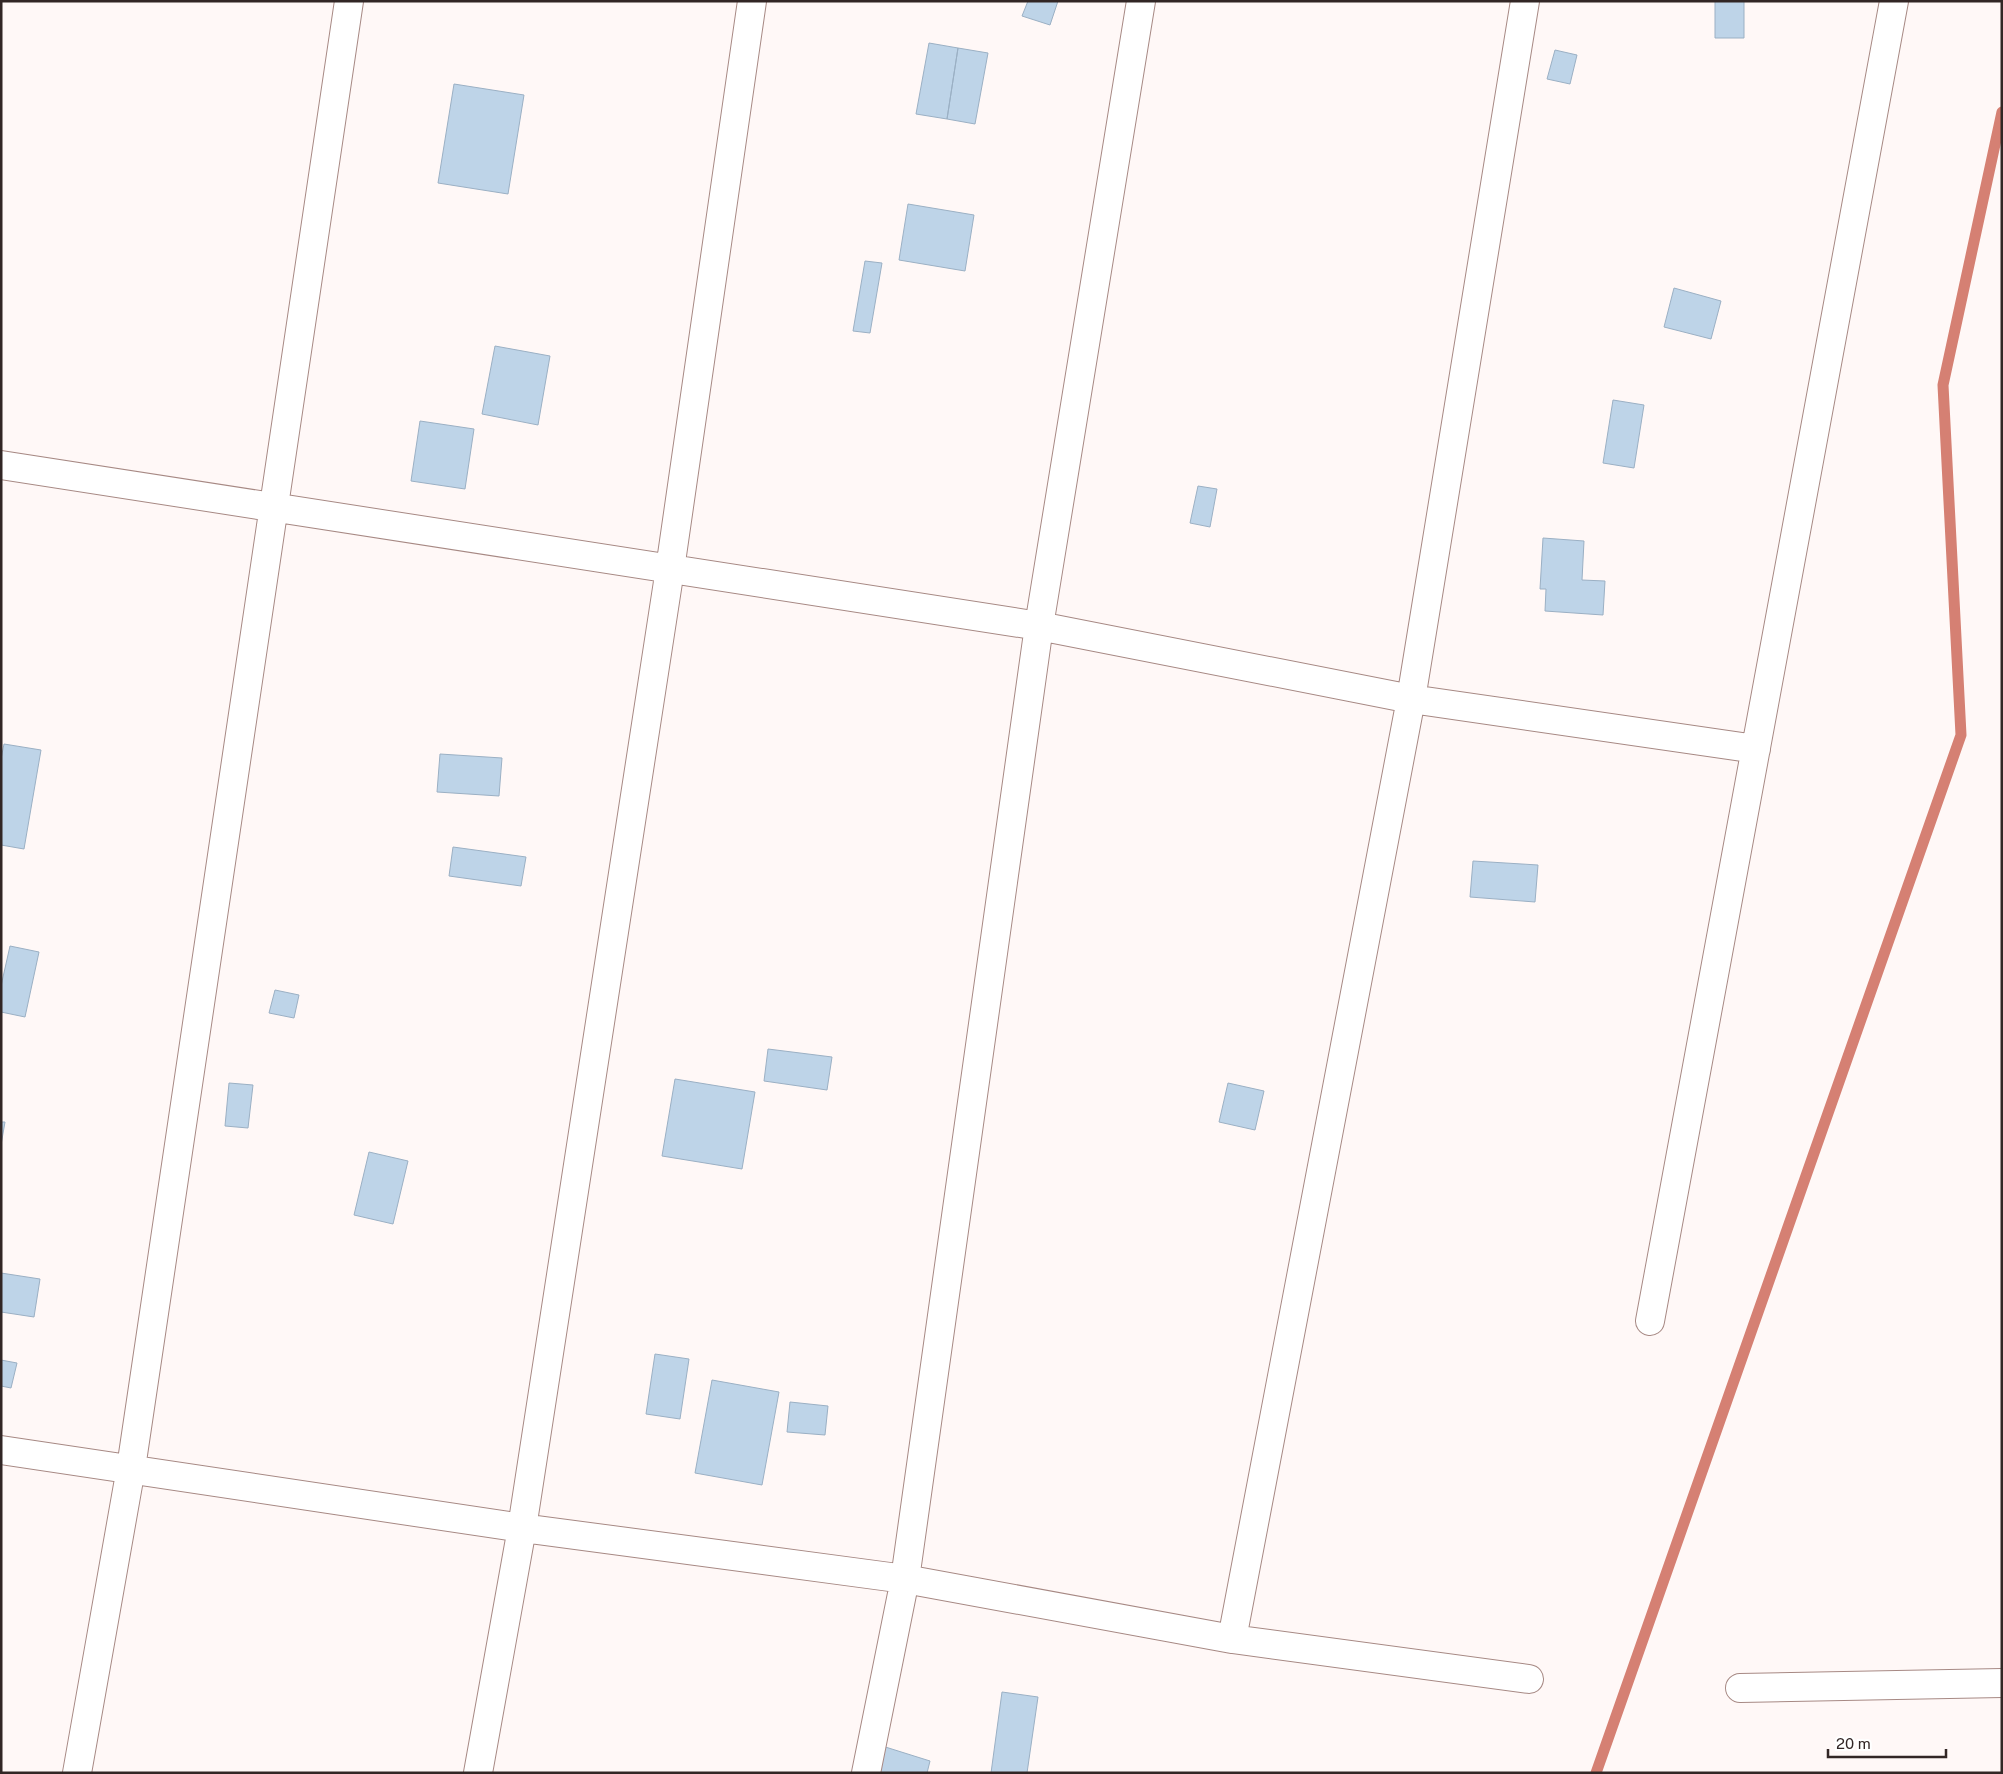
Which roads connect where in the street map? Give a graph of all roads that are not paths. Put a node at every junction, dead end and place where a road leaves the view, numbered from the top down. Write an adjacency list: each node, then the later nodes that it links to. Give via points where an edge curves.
1 (349, 1): 7 (street)
2 (752, 1): 8 (street)
3 (1141, 1): 9 (street)
4 (1525, 1): 10 (street)
5 (1894, 1): 11 (street)
6 (1, 465): 7 (street)
7 (274, 508): 8 (street); 14 (street)
8 (670, 569): 9 (street); 15 (street)
9 (1039, 626): 10 (street); 16 (street)
10 (1411, 699): 11 (street); 17 (street)
11 (1756, 749): 12 (street)
12 (1650, 1321)
13 (1, 1450): 14 (street)
14 (131, 1468): 15 (street); 21 (street)
15 (522, 1528): 16 (street); 22 (street)
16 (904, 1579): 17 (street); 23 (street)
17 (1232, 1639): 18 (street)
18 (1529, 1679)
19 (2002, 1683): 20 (street)
20 (1740, 1688)
21 (77, 1773)
22 (478, 1773)
23 (866, 1773)

